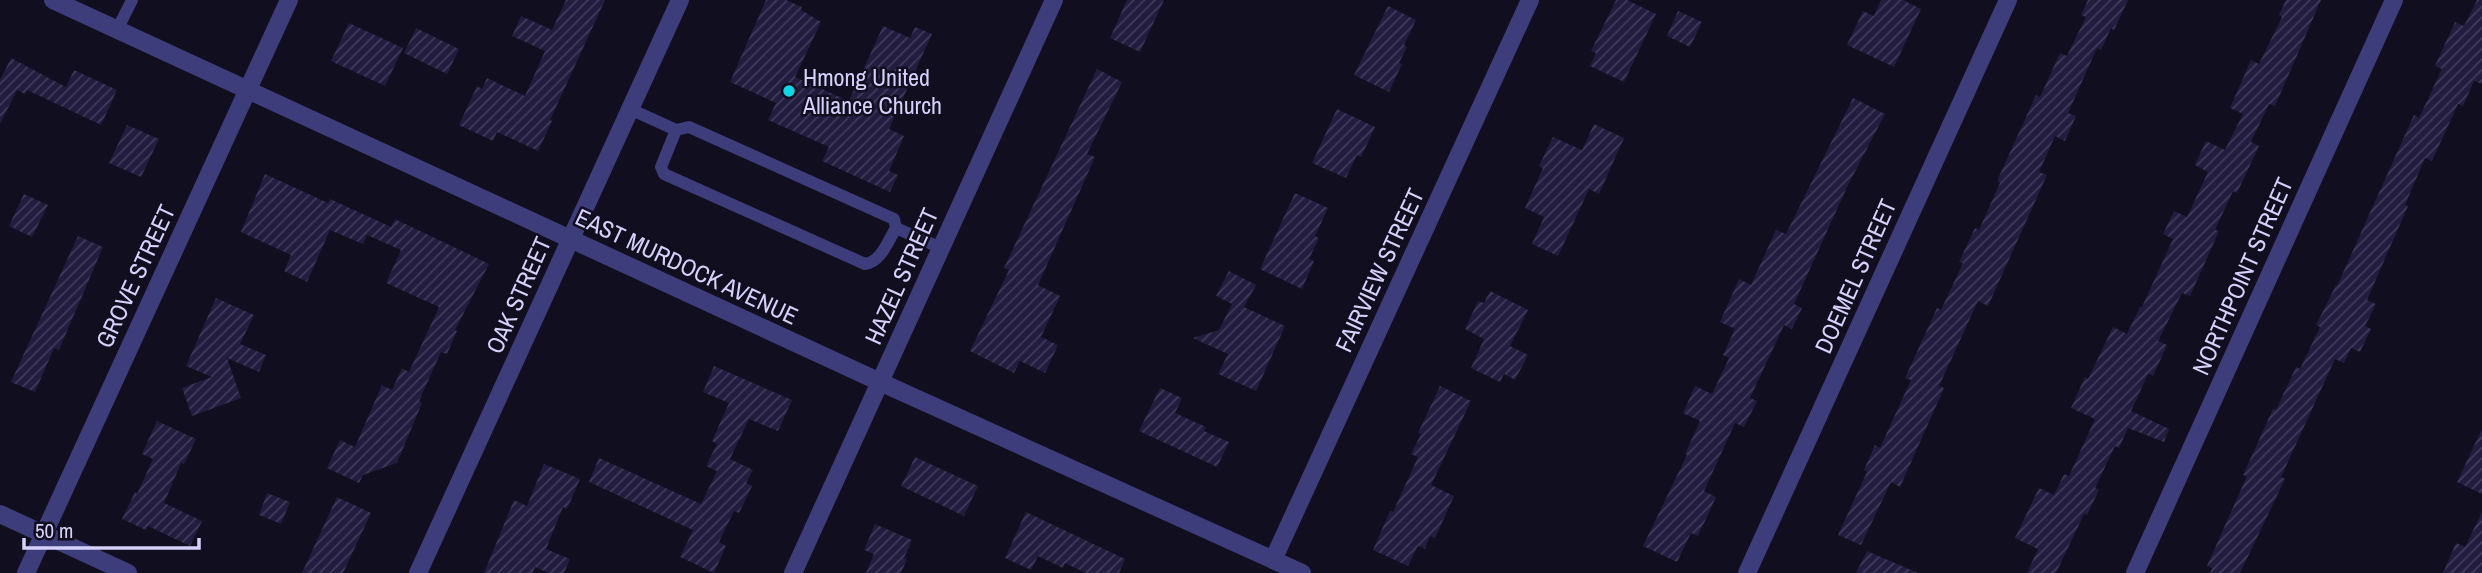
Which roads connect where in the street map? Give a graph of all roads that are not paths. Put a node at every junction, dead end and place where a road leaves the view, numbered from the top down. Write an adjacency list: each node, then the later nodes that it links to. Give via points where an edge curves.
1 (132, 0): 9 (lane)
2 (289, 0): 10 (street, GROVE STREET)
3 (680, 0): 11 (street, OAK STREET)
4 (1054, 0): 15 (street, HAZEL STREET)
5 (1530, 0): 19 (street, FAIRVIEW STREET)
6 (2008, 0): 25 (street, DOEMEL STREET)
7 (2394, 0): 26 (street, NORTHPOINT STREET)
8 (58, 1): 9 (street, EAST MURDOCK AVENUE)
9 (117, 30): 10 (street, EAST MURDOCK AVENUE)
10 (247, 88): 14 (street, EAST MURDOCK AVENUE); 18 (street, GROVE STREET)
11 (630, 109): 12 (lane); 14 (street, OAK STREET)
12 (676, 130): 13 (lane, via 690,127 894,219); 13 (lane, via 662,167 664,174 676,180 865,264 877,258)
13 (895, 228): 15 (lane)
14 (570, 239): 16 (street, EAST MURDOCK AVENUE); 22 (street, OAK STREET)
15 (941, 248): 16 (street, HAZEL STREET)
16 (880, 382): 19 (street, EAST MURDOCK AVENUE); 23 (street, HAZEL STREET)
17 (0, 514): 18 (street)
18 (44, 534): 20 (street, GROVE STREET); 21 (street)
19 (1273, 560): 24 (street, EAST MURDOCK AVENUE)
20 (26, 573)
21 (128, 573)
22 (418, 573)
23 (793, 573)
24 (1302, 573)
25 (1747, 573)
26 (2135, 573)

